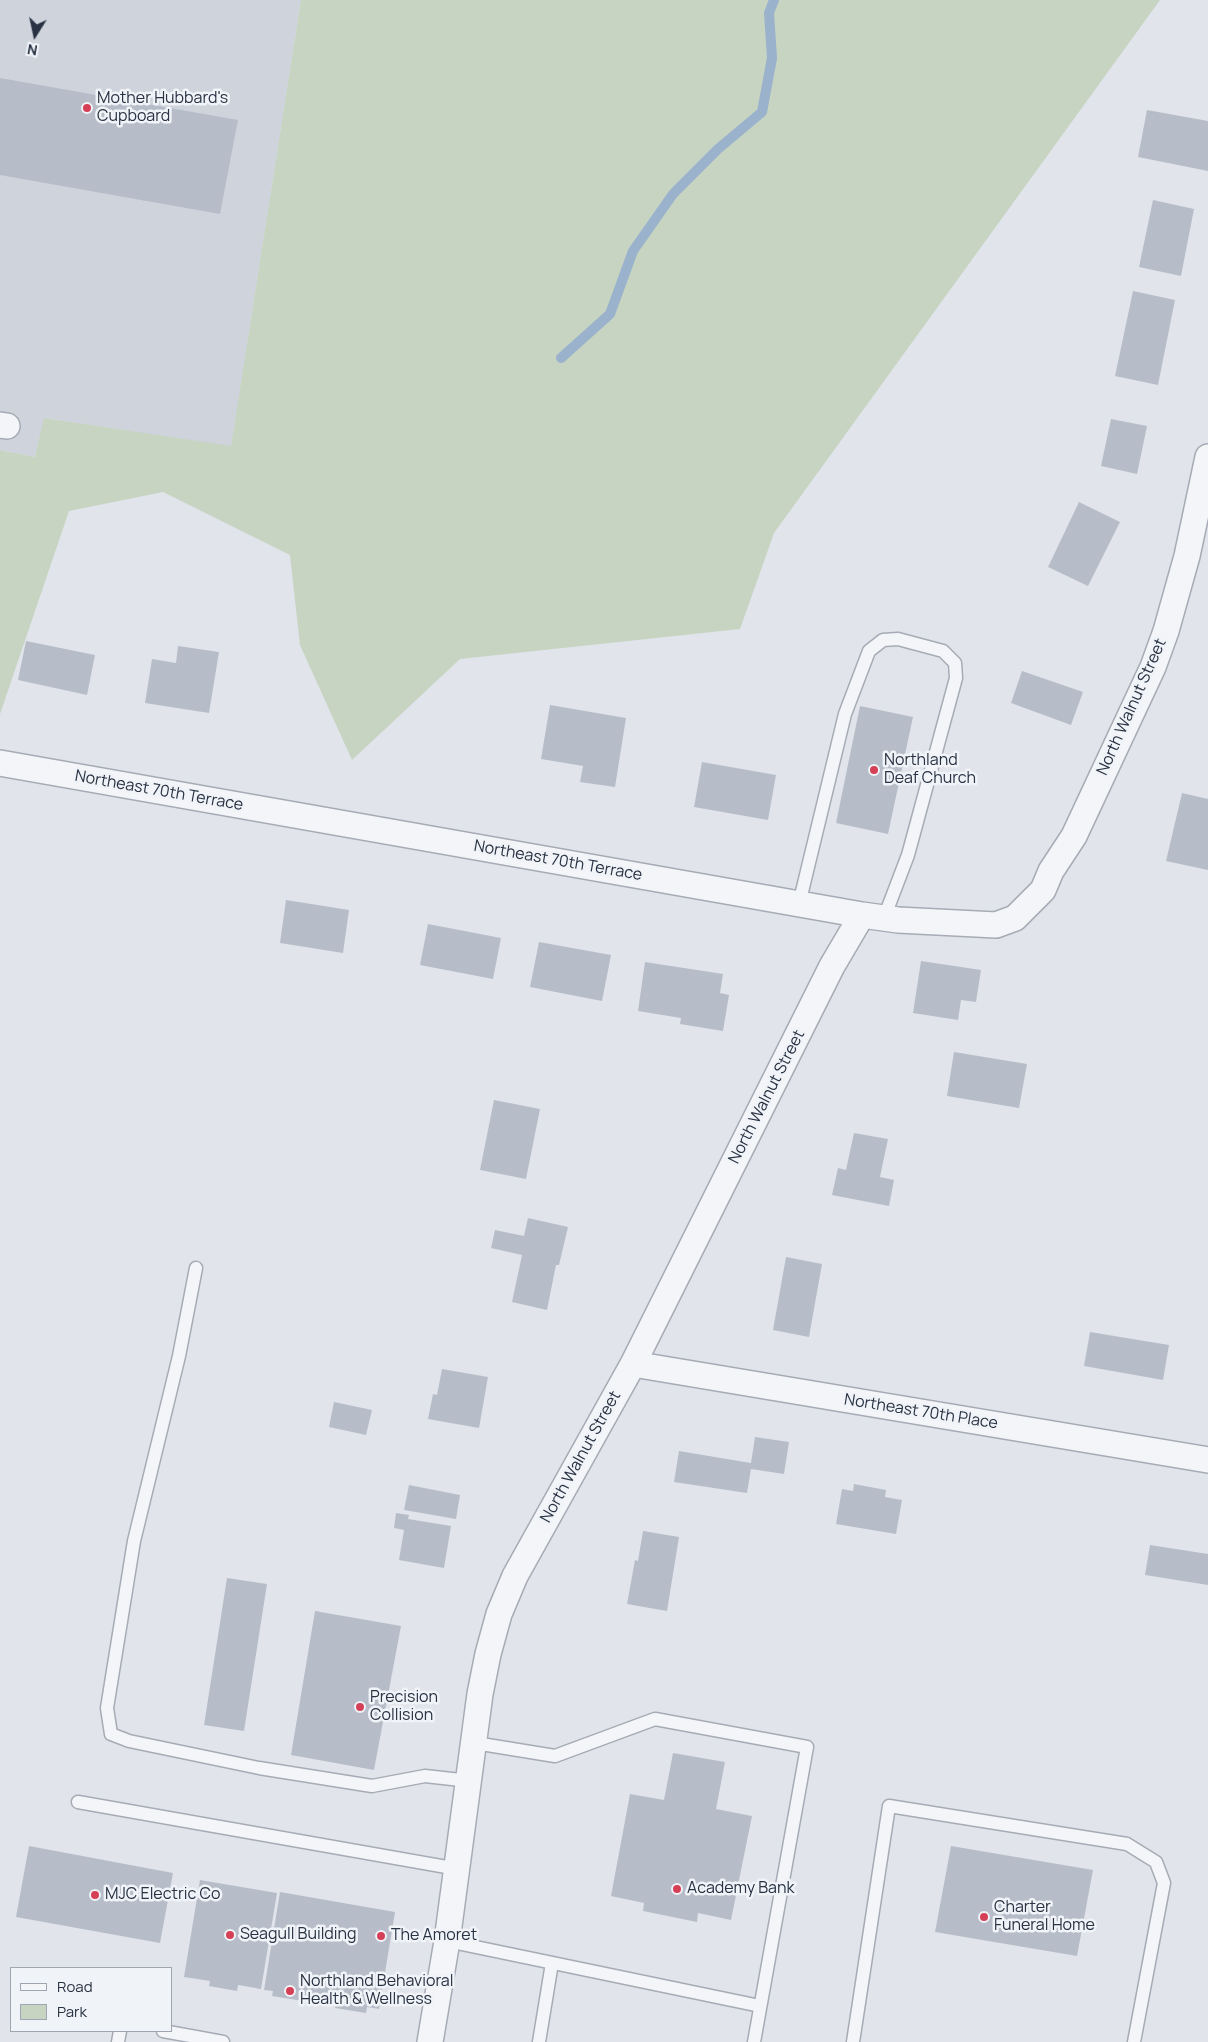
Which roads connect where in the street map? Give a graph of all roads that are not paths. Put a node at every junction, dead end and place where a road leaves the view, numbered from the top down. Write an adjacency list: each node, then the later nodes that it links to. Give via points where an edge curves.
1 (1208, 457): 3 (street, North Walnut Street, via 1187,556 1156,658)
2 (0, 764): 4 (street, Northeast 70th Terrace)
3 (1074, 836): 5 (street, Northeast 70th Terrace, via 1051,871 1043,890 1015,918 996,925)
4 (799, 904): 5 (street, Northeast 70th Terrace); 5 (lane, via 845,714 869,652 883,640 898,639 943,651 955,663 956,678 908,855)
5 (873, 916): 7 (street, North Walnut Street, via 828,975)
6 (196, 1268): 10 (lane, via 179,1356 134,1541 107,1708 111,1734 129,1741 259,1768 372,1786 426,1776)
7 (633, 1364): 8 (street, Northeast 70th Place); 9 (street, North Walnut Street, via 515,1576 488,1654)
8 (1208, 1460)
9 (475, 1743): 10 (street, North Walnut Street); 15 (lane, via 555,1756 655,1718 807,1747)
10 (470, 1781): 12 (street, North Walnut Street)
11 (78, 1802): 12 (lane)
12 (458, 1869): 13 (street, North Walnut Street)
13 (447, 1941): 14 (lane); 18 (street, North Walnut Street)
14 (552, 1963): 15 (lane); 19 (lane)
15 (760, 2006): 20 (lane)
16 (168, 2032): 17 (lane)
17 (223, 2042)
18 (430, 2042)
19 (539, 2042)
20 (754, 2042)
21 (853, 2042): 22 (lane, via 890,1806 1127,1844 1156,1862 1164,1884)
22 (1134, 2042)

